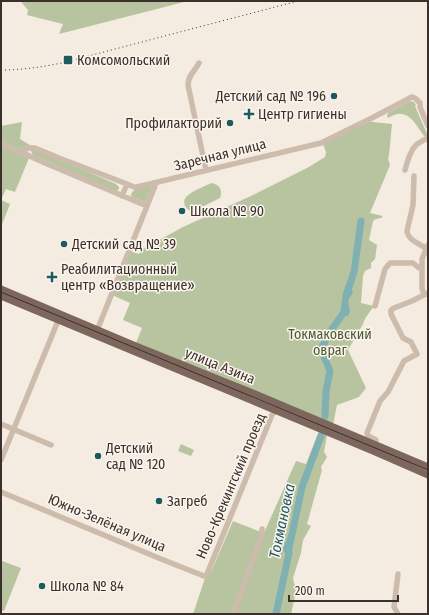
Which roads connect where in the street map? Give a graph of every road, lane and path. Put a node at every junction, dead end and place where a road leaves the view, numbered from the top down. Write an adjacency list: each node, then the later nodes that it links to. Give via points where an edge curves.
1 (199, 63): 6 (street, via 189,77 188,85)
2 (428, 126): 6 (street, Заречная улица, via 420,103 412,97 321,143)
3 (428, 138): 7 (street, via 413,148)
4 (1, 143): 5 (street)
5 (20, 152): 10 (street, Заречная улица, via 35,148); 11 (street)
6 (206, 170): 9 (street, Заречная улица)
7 (405, 170)
8 (414, 176): 13 (street, via 413,205 407,231 413,240)
9 (155, 183): 10 (street, Заречная улица, via 137,187); 12 (street)
10 (127, 184): 11 (street)
11 (122, 196): 12 (street)
12 (147, 206): 20 (street)
13 (427, 247): 14 (street, via 422,259)
14 (422, 269): 16 (street, via 422,288); 18 (street, via 413,263 390,263 385,269)
15 (1, 289): 19 (main road, улица Азина)
16 (426, 294): 25 (street, via 391,310 403,338 410,342 417,354 404,361 388,392 380,400 367,434 376,440)
17 (1, 296): 19 (main road, улица Азина)
18 (375, 306)
19 (60, 317): 20 (main road, улица Азина); 23 (street)
20 (96, 332): 21 (main road, улица Азина)
21 (278, 407): 25 (main road, улица Азина); 31 (street, Ново-Крекингский проезд, via 272,415)
22 (1, 424): 23 (street)
23 (13, 429): 24 (street); 26 (street)
24 (51, 444)
25 (374, 448): 27 (main road, улица Азина)
26 (1, 460)
27 (428, 472)
28 (1, 492): 31 (street, Южно-Зелёная улица)
29 (262, 529): 32 (street)
30 (398, 574): 33 (street, via 394,607)
31 (204, 576)
32 (233, 614)
33 (398, 614)

